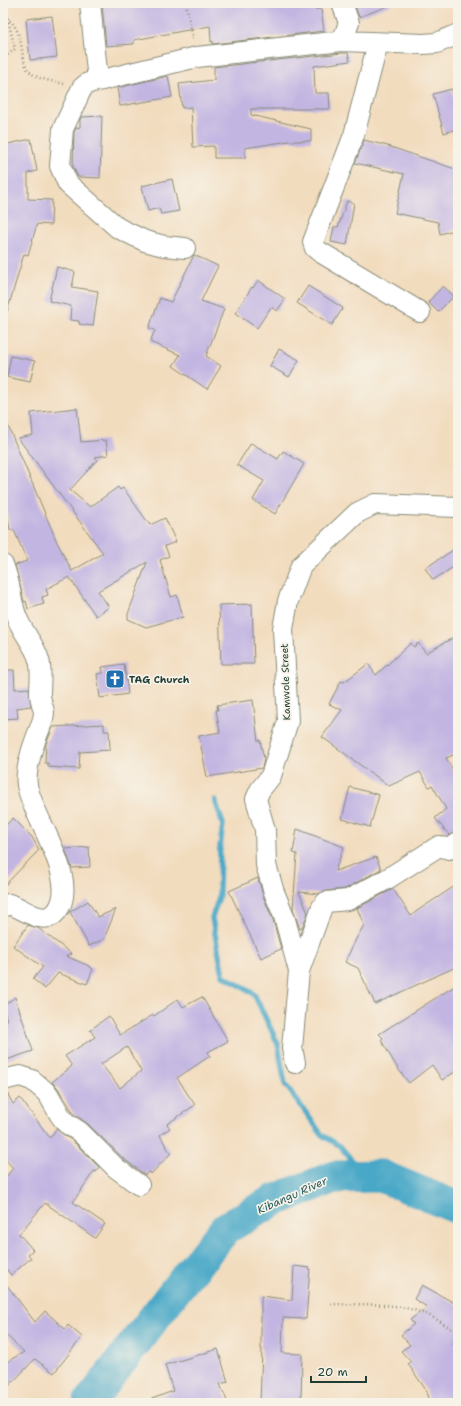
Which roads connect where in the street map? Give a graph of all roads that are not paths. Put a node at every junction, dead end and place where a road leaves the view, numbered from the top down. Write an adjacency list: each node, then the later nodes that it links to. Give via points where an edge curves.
1 (90, 3): 6 (street)
2 (342, 3): 4 (street, via 349,23)
3 (458, 34): 5 (street, via 437,43)
4 (342, 41): 5 (street); 6 (street, via 197,57)
5 (378, 43): 8 (street, via 354,135 313,242 320,252)
6 (90, 84): 7 (street, via 63,129 60,166 68,184 118,228 145,241)
7 (185, 248)
8 (420, 312)
9 (458, 508): 13 (street, Kamwole Street, via 375,504 357,513 301,566 288,601 283,629 288,721 271,776 256,800 265,830 266,865)
10 (3, 565): 12 (street, via 16,616 40,661 40,695 44,712 30,759 27,784 35,809 58,860 63,900 52,916 43,919 16,905 9,904)
11 (458, 843): 13 (street, via 449,849 439,846 348,900 326,902)
12 (3, 907)
13 (300, 971): 14 (street, Kamwole Street, via 292,1048)
14 (295, 1063)
15 (3, 1080): 16 (street, via 20,1076 35,1082 48,1094 66,1123 80,1132 116,1168)
16 (139, 1185)

